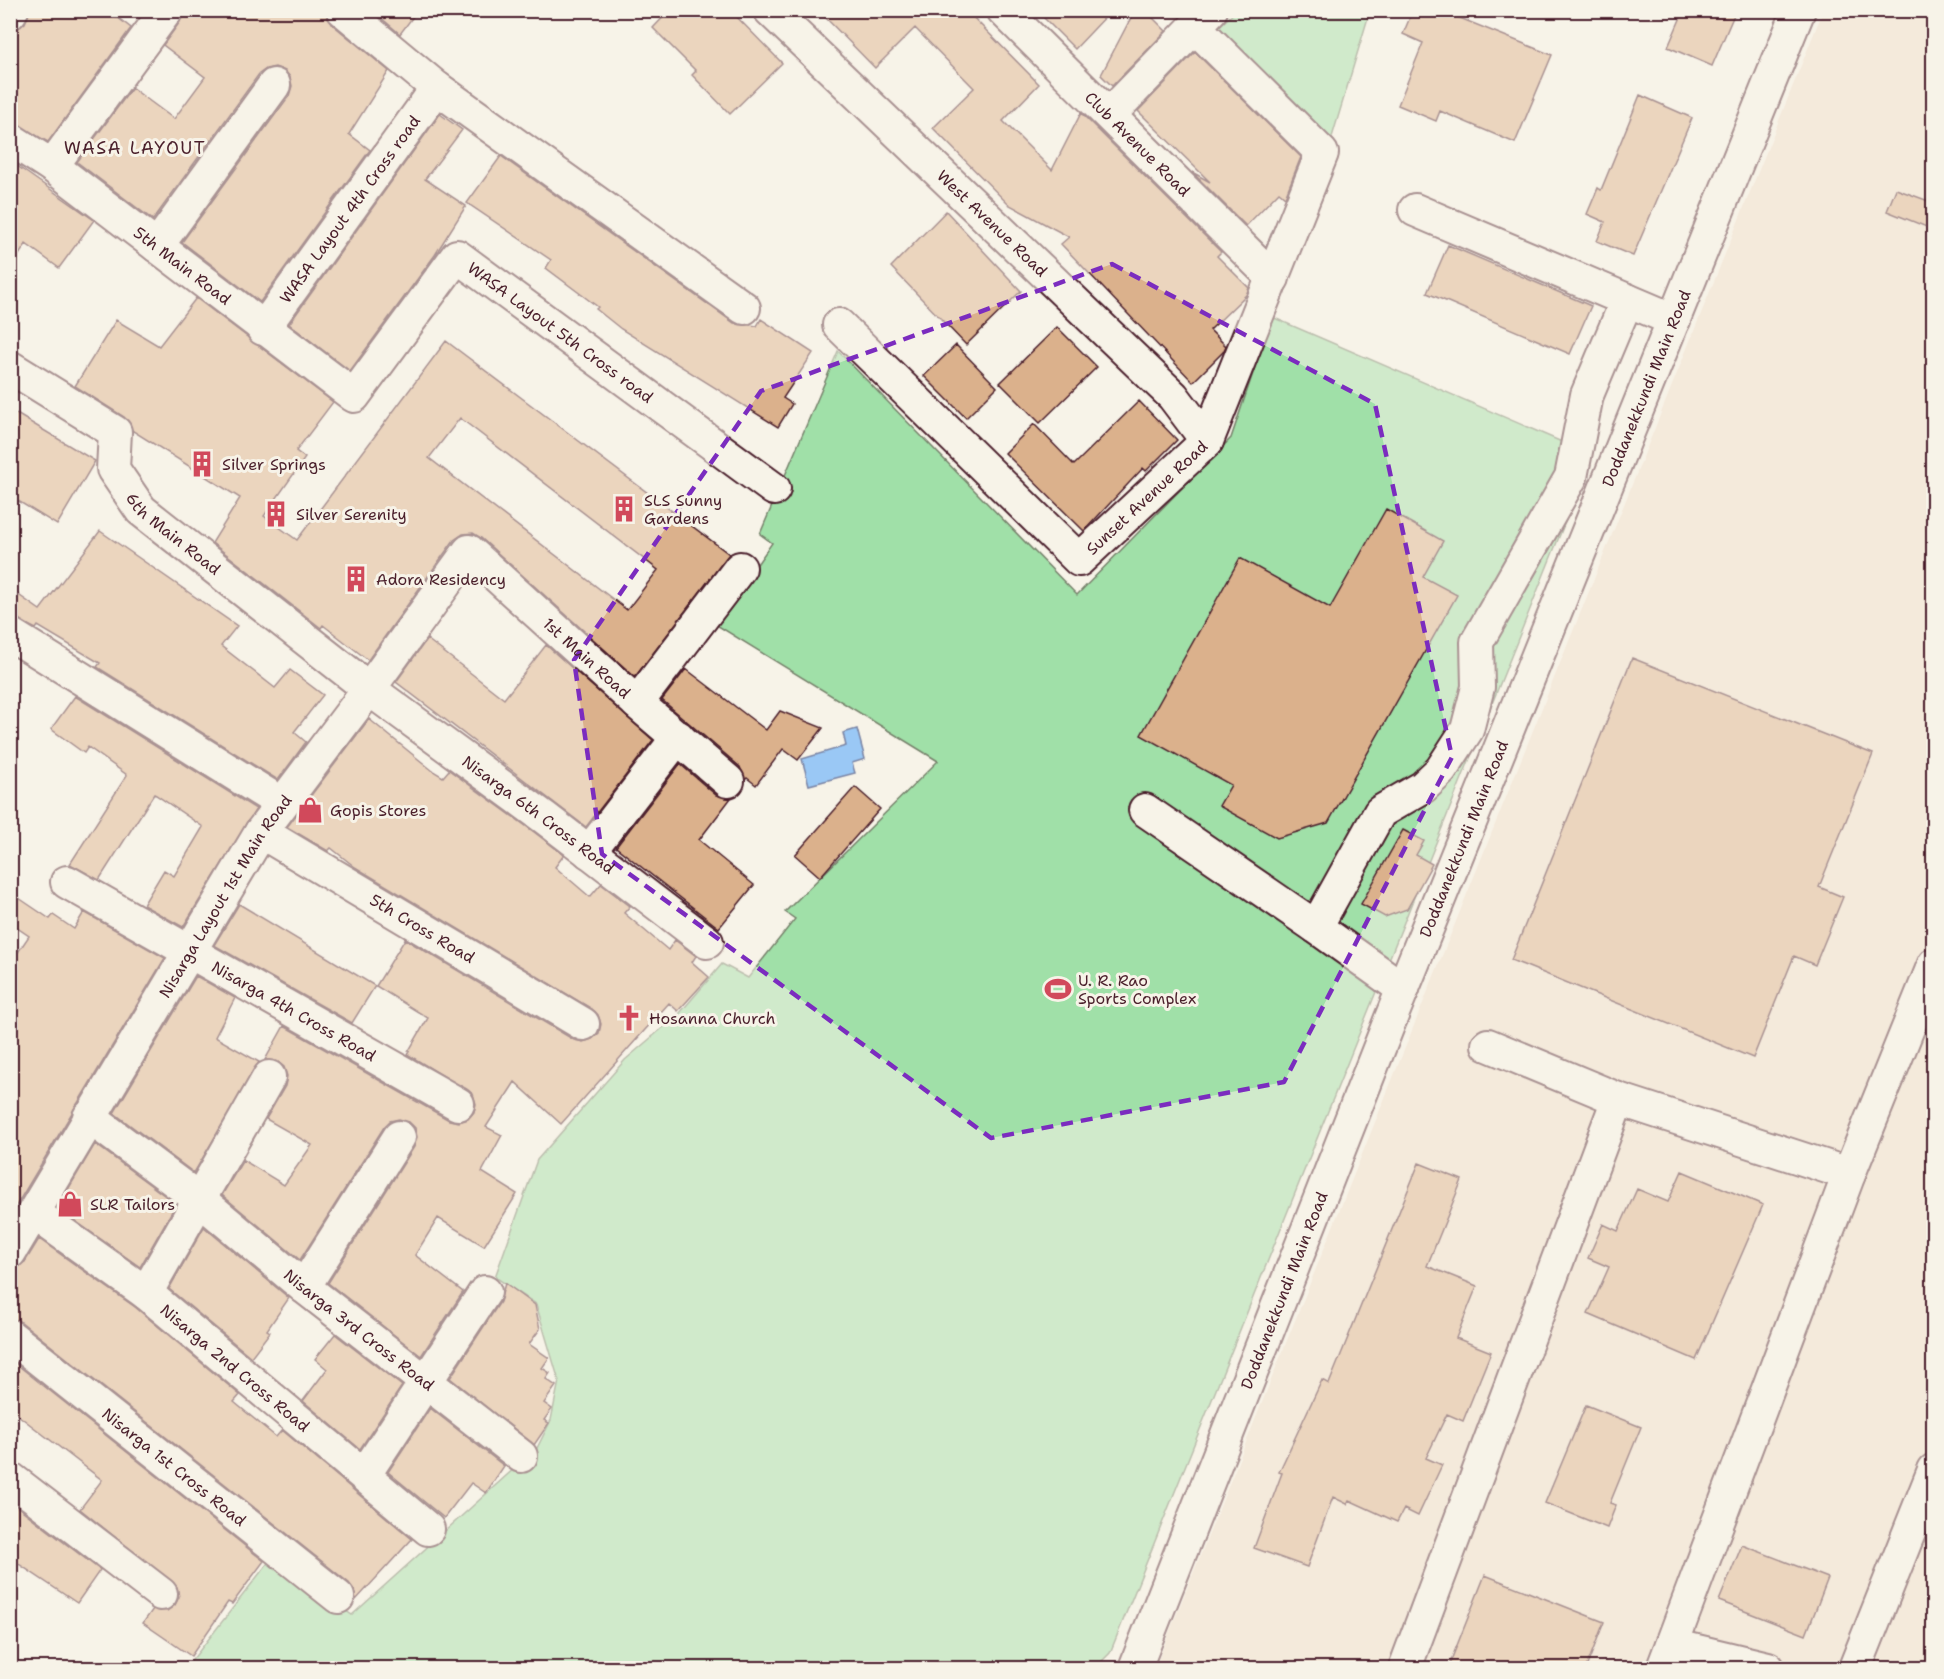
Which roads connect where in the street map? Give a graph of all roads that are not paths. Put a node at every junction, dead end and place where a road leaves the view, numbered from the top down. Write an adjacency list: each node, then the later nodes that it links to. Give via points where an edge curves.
1 (343, 10): 8 (street)
2 (770, 10): 22 (street, West Avenue Road, via 1173,396)
3 (1003, 10): 9 (street, Club Avenue Road)
4 (1799, 10): 17 (street, Doddanekkundi Main Road)
5 (166, 11): 11 (street)
6 (1203, 19): 9 (street); 14 (street, Sunset Avenue Road, via 1322,153)
7 (274, 85): 13 (street)
8 (437, 88): 16 (street); 19 (street, WASA Layout 4th Cross road)
9 (1110, 114): 14 (street, Club Avenue Road)
10 (10, 139): 11 (street, 5th Main Road)
11 (52, 166): 13 (street, 5th Main Road)
12 (1415, 210): 15 (street)
13 (157, 246): 19 (street, 5th Main Road)
14 (1273, 278): 22 (street, Sunset Avenue Road)
15 (1627, 300): 17 (street); 36 (street, via 1587,395 1571,477 1477,642 1478,687 1467,730 1441,770 1422,787 1380,812)
16 (744, 308)
17 (1674, 320): 40 (street, Doddanekkundi Main Road)
18 (838, 325): 22 (street, Sunset Avenue Road, via 1079,560)
19 (263, 329): 21 (street, 5th Main Road)
20 (10, 367): 27 (street, 6th Main Road, via 115,432 113,469 141,510)
21 (354, 396): 23 (street, WASA Layout 5th Cross road, via 457,256)
22 (1207, 441)
23 (774, 489)
24 (465, 557): 27 (street, Nisarga Layout 1st Main Road); 28 (street, 1st Main Road, via 469,551)
25 (740, 568): 28 (street, 1st Main Road)
26 (10, 634): 31 (street)
27 (369, 689): 31 (street, Nisarga Layout 1st Main Road); 34 (street, Nisarga 6th Cross Road)
28 (637, 703): 29 (street)
29 (678, 737): 30 (street); 34 (street)
30 (728, 781)
31 (281, 802): 33 (street, Nisarga Layout 1st Main Road)
32 (1145, 810): 36 (street)
33 (261, 832): 38 (street, Nisarga Layout 1st Main Road); 41 (street, 5th Cross Road)
34 (589, 852): 37 (street, Nisarga 6th Cross Road)
35 (67, 882): 38 (street, Nisarga 4th Cross Road)
36 (1316, 927): 40 (street)
37 (707, 942)
38 (189, 953): 45 (street, Nisarga 4th Cross Road); 46 (street, Nisarga Layout 1st Main Road)
39 (1934, 964): 48 (street)
40 (1403, 988): 65 (street, Doddanekkundi Main Road)
41 (583, 1024)
42 (1488, 1045): 44 (street)
43 (269, 1077): 49 (street)
44 (1618, 1099): 48 (street); 66 (street)
45 (458, 1104)
46 (89, 1117): 49 (street, Nisarga 3rd Cross Road); 50 (street, Nisarga Layout 1st Main Road)
47 (399, 1137): 52 (street)
48 (1849, 1174): 64 (street)
49 (199, 1199): 52 (street, Nisarga 3rd Cross Road); 54 (street)
50 (34, 1214): 51 (street, Nisarga Layout 1st Main Road); 54 (street, Nisarga 2nd Cross Road)
51 (10, 1252)
52 (304, 1287): 56 (street, Nisarga 3rd Cross Road)
53 (485, 1292): 56 (street)
54 (146, 1293): 59 (street, Nisarga 2nd Cross Road)
55 (10, 1336): 63 (street, Nisarga 1st Cross Road)
56 (427, 1383): 57 (street, Nisarga 3rd Cross Road); 59 (street)
57 (521, 1456)
58 (1934, 1470): 68 (street)
59 (365, 1474): 61 (street, Nisarga 2nd Cross Road)
60 (10, 1478): 62 (street)
61 (428, 1528)
62 (161, 1594)
63 (338, 1597)
64 (1667, 1657): 67 (street)
65 (1136, 1668)
66 (1405, 1668)
67 (1768, 1668)
68 (1855, 1668)

